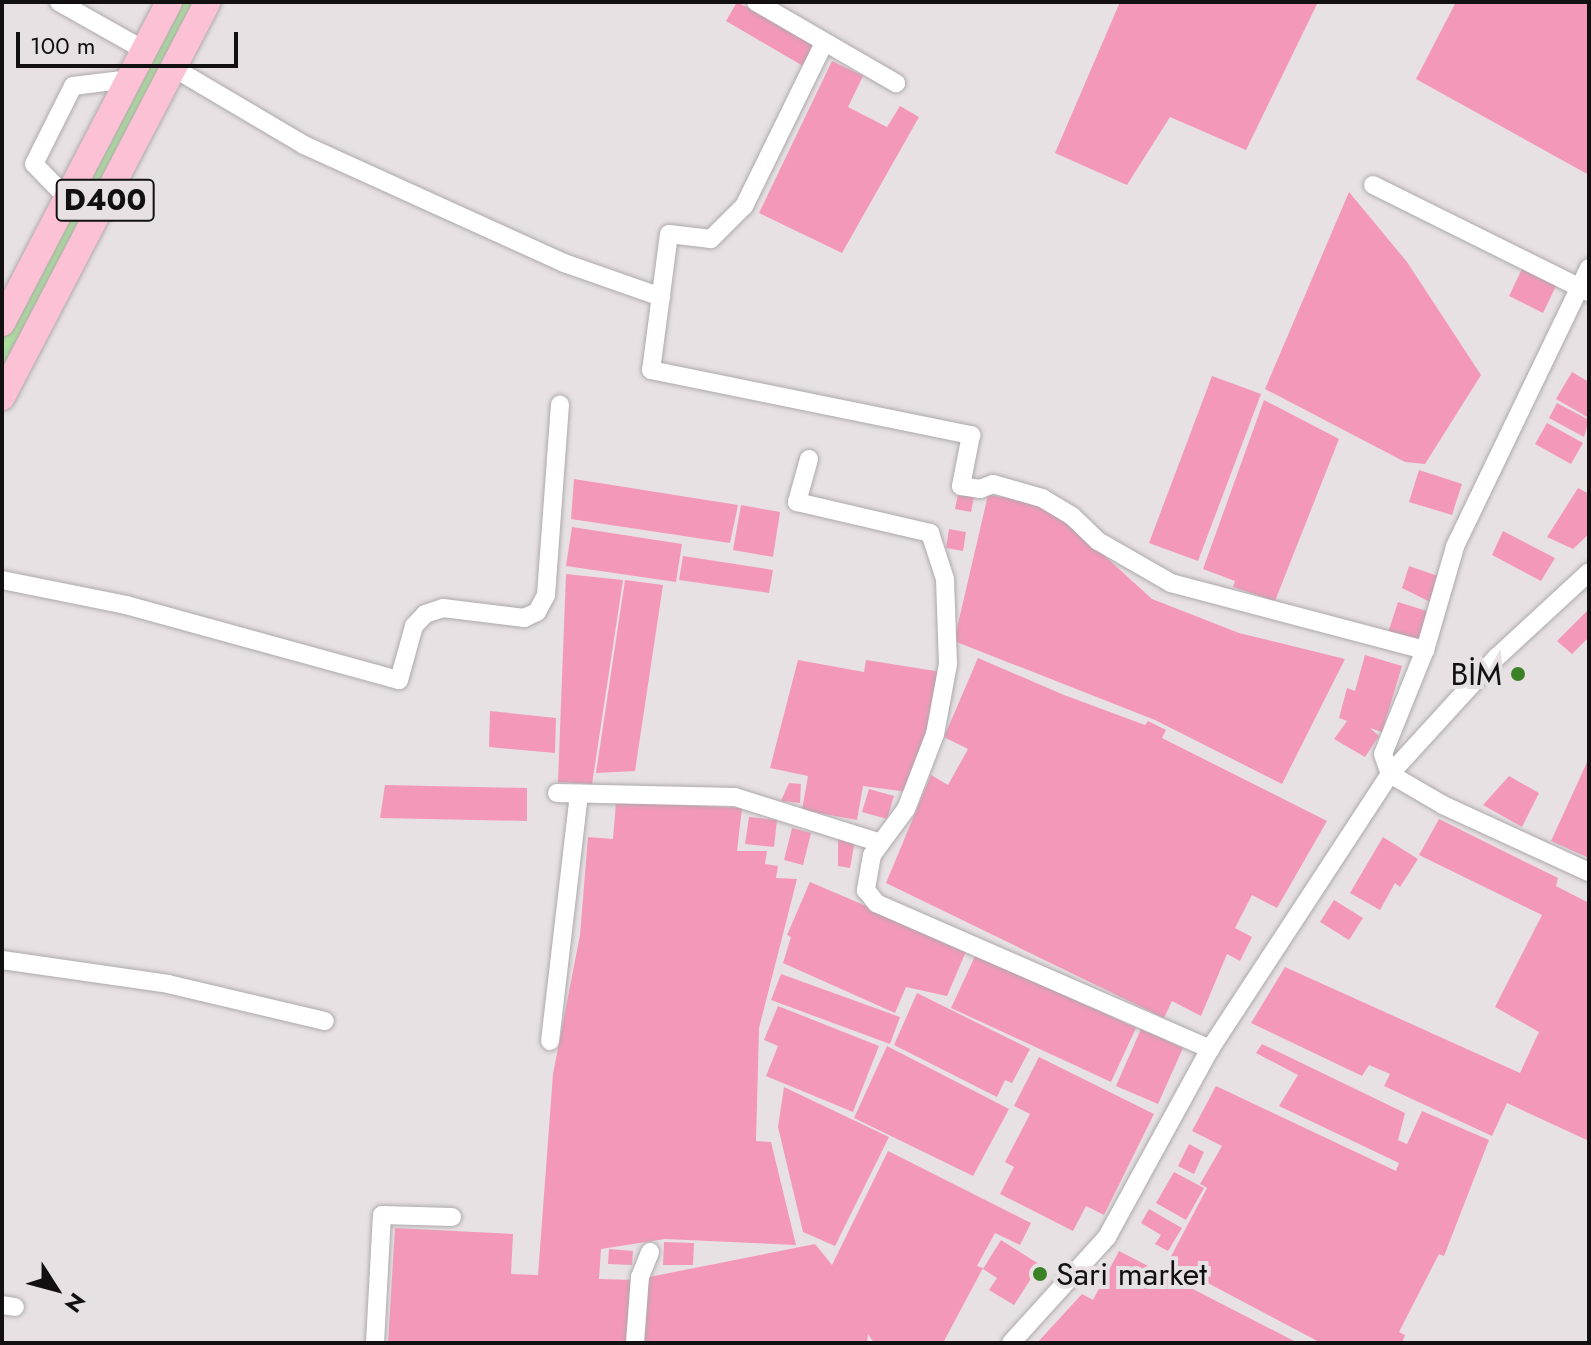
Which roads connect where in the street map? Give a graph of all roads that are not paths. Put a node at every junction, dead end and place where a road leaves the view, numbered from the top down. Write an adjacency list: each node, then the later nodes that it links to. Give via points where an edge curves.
1 (59, 2): 6 (street)
2 (169, 2): 6 (highway, D400)
3 (208, 2): 7 (highway, D400)
4 (756, 2): 5 (street)
5 (824, 43): 9 (street); 14 (street, via 744,206 711,239 669,234)
6 (144, 50): 8 (highway, D400)
7 (174, 68): 14 (street, via 304,145 564,263); 16 (highway, D400)
8 (129, 79): 11 (highway, D400); 11 (street, via 73,86 34,164)
9 (896, 83)
10 (1373, 185): 13 (street)
11 (67, 198): 15 (highway, D400)
12 (1589, 268): 13 (street)
13 (1584, 289): 21 (street, via 1455,547)
14 (661, 297): 21 (street, via 651,370 971,435 961,486 980,489 993,484 1042,498 1098,541 1171,583)
15 (2, 323)
16 (2, 397)
17 (560, 405): 20 (street, via 546,595 537,612 524,618 443,608 425,614 414,626 399,680 126,605)
18 (809, 459): 25 (street, via 797,502 930,533 945,579 948,664 935,734 906,809)
19 (1589, 572): 22 (street, via 1497,657)
20 (2, 580)
21 (1425, 650): 22 (street, via 1388,734 1383,754)
22 (1390, 774): 26 (street, via 1443,805); 30 (street)
23 (557, 793): 24 (street)
24 (579, 794): 25 (street, via 735,797); 29 (street)
25 (878, 842): 30 (street, via 866,890 876,903)
26 (1589, 872)
27 (2, 960): 28 (street, via 168,984)
28 (325, 1021)
29 (550, 1041)
30 (1210, 1049): 35 (street, via 1107,1237)
31 (452, 1217): 33 (street, via 382,1215)
32 (650, 1252): 34 (street, via 640,1277)
33 (375, 1343)
34 (635, 1343)
35 (1011, 1343)

